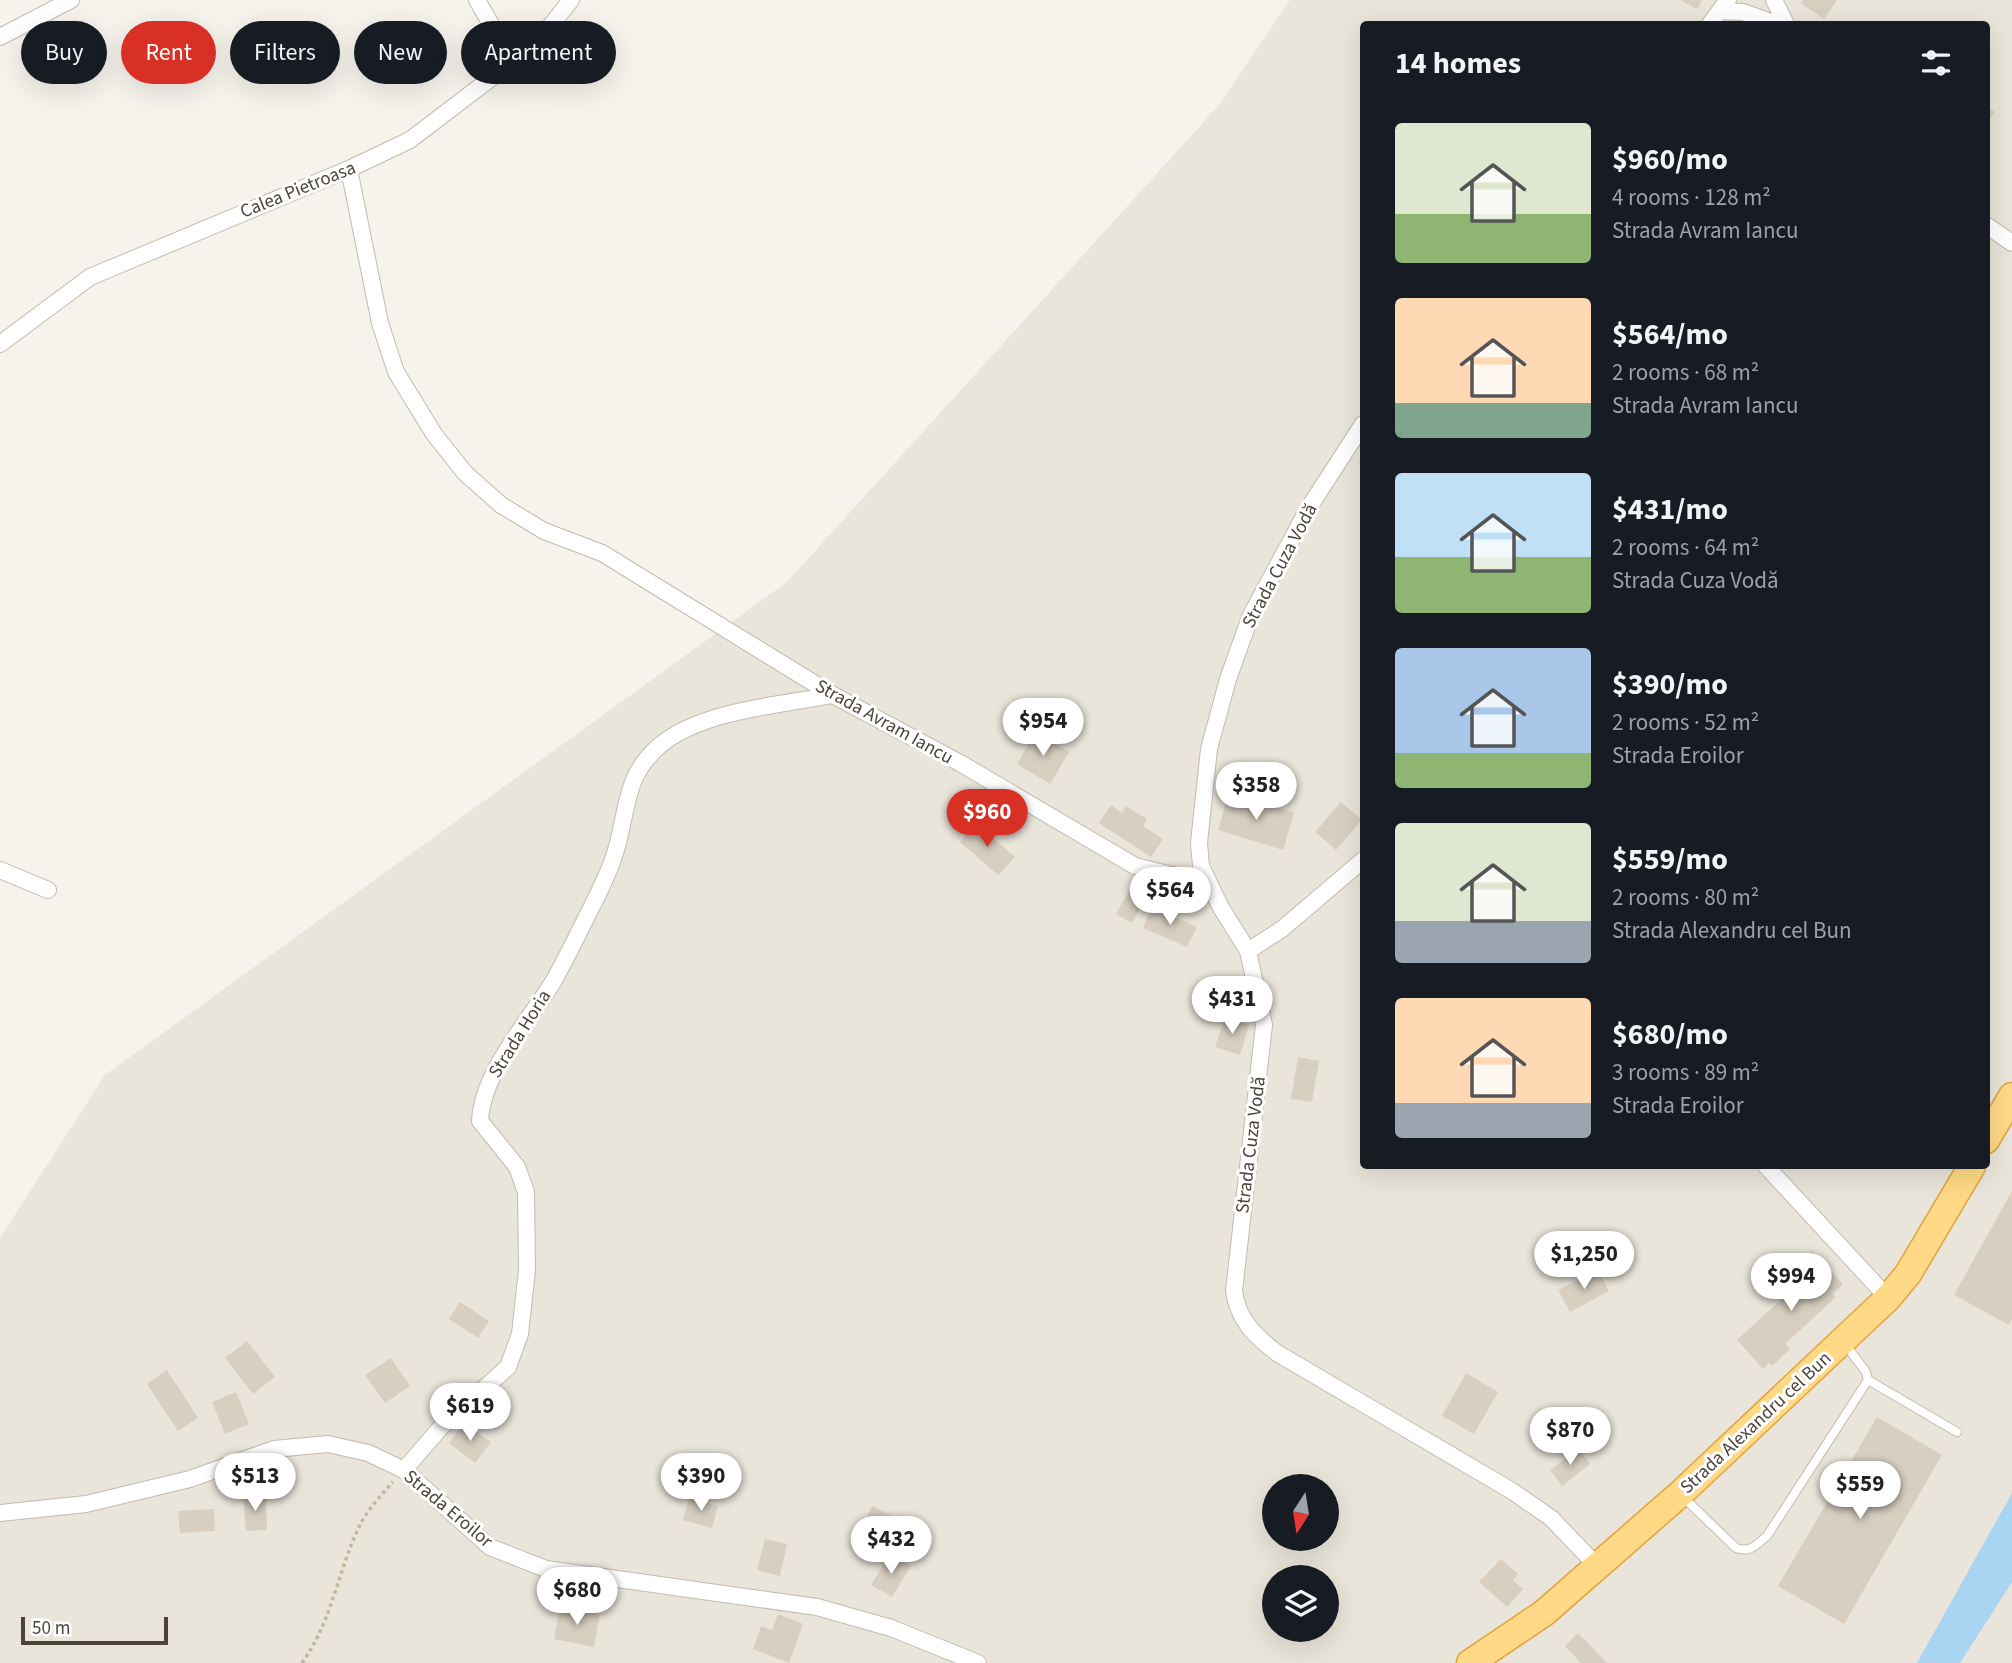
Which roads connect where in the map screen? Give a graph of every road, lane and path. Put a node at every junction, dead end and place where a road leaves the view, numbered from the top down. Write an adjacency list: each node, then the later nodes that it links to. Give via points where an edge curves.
1 (71, 0): 11 (street)
2 (477, 0): 6 (street)
3 (571, 0): 7 (street, Calea Pietroasa)
4 (1774, 0): 10 (street)
5 (1725, 6): 8 (street); 9 (street)
6 (489, 21)
7 (554, 21)
8 (1712, 21)
9 (1768, 21)
10 (1784, 21)
11 (0, 37)
12 (484, 84): 13 (street, Calea Pietroasa, via 410,140)
13 (349, 169): 16 (street, Calea Pietroasa, via 90,277); 18 (street, Strada Avram Iancu, via 380,323 396,372 434,434 465,473 501,505 544,531 602,553)
14 (1990, 228): 15 (street)
15 (2012, 243)
16 (0, 344)
17 (1360, 429): 21 (street, Strada Cuza Vodă, via 1274,569 1251,615 1228,680 1209,749 1199,843)
18 (833, 695): 21 (street, Strada Avram Iancu, via 1135,866); 32 (street, Strada Horia, via 681,729 655,749 631,782 615,853 589,912 554,979 491,1078 481,1103 480,1121 517,1167 526,1192 527,1270 520,1335 508,1367 441,1427)
19 (1360, 863): 23 (street, via 1293,921)
20 (0, 870): 22 (street)
21 (1208, 884): 23 (street, Strada Cuza Vodă)
22 (48, 890)
23 (1248, 951): 35 (street, Strada Cuza Vodă, via 1264,1025 1234,1291 1236,1307 1258,1339 1277,1353 1512,1491 1551,1518)
24 (2012, 1097): 25 (highway)
25 (1990, 1133)
26 (1769, 1169): 28 (street)
27 (1970, 1169): 28 (highway, Strada Alexandru cel Bun, via 1908,1274)
28 (1888, 1298): 29 (highway, Strada Alexandru cel Bun)
29 (1843, 1342): 30 (lane); 33 (highway, Strada Alexandru cel Bun)
30 (1868, 1380): 31 (lane); 33 (lane, via 1766,1536 1752,1548 1736,1548)
31 (1957, 1432)
32 (404, 1470): 34 (street, Strada Eroilor, via 368,1453 328,1444 274,1449 190,1479 86,1504); 36 (path, via 362,1521 332,1605); 37 (street, Strada Eroilor, via 490,1547 546,1569 817,1607 891,1628)
33 (1680, 1493): 35 (highway, Strada Alexandru cel Bun)
34 (0, 1513)
35 (1598, 1567): 38 (highway, via 1544,1613)
36 (302, 1663)
37 (978, 1663)
38 (1471, 1663)

